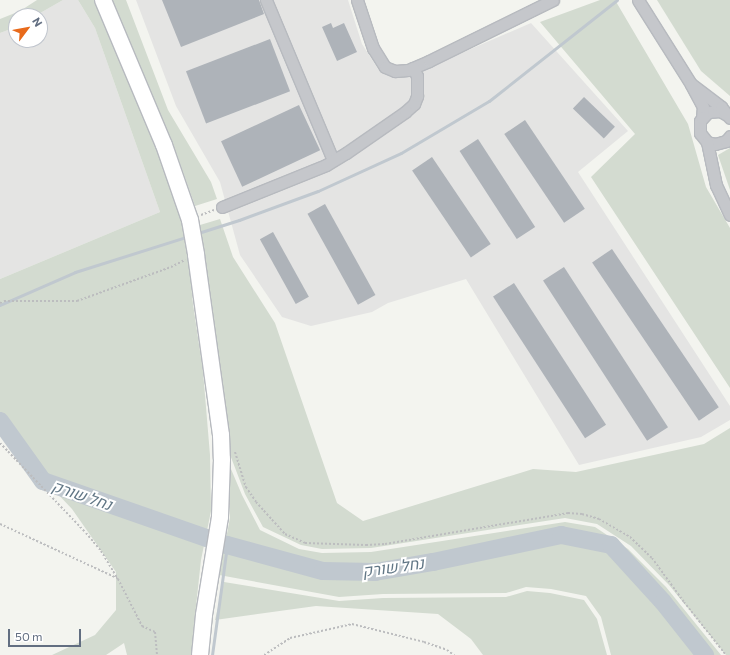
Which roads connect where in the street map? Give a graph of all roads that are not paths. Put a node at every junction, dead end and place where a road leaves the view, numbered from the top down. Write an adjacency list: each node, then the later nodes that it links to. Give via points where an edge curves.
1 (103, 0): 15 (main road, via 164,145 190,220 196,255 221,435 220,517)
2 (266, 0): 12 (street)
3 (357, 0): 6 (street, via 373,48 385,66 394,71)
4 (553, 0): 6 (street)
5 (638, 0): 7 (street)
6 (414, 68): 12 (street, via 418,87 414,104)
7 (691, 84): 8 (street, via 703,107); 9 (street, via 716,103)
8 (702, 118): 9 (street, via 708,112 720,111); 11 (street, via 700,133)
9 (730, 118)
10 (730, 136): 11 (street, via 721,143)
11 (707, 142): 14 (street, via 716,185)
12 (334, 160): 13 (street, via 306,174)
13 (222, 207)
14 (730, 215)
15 (200, 655)

